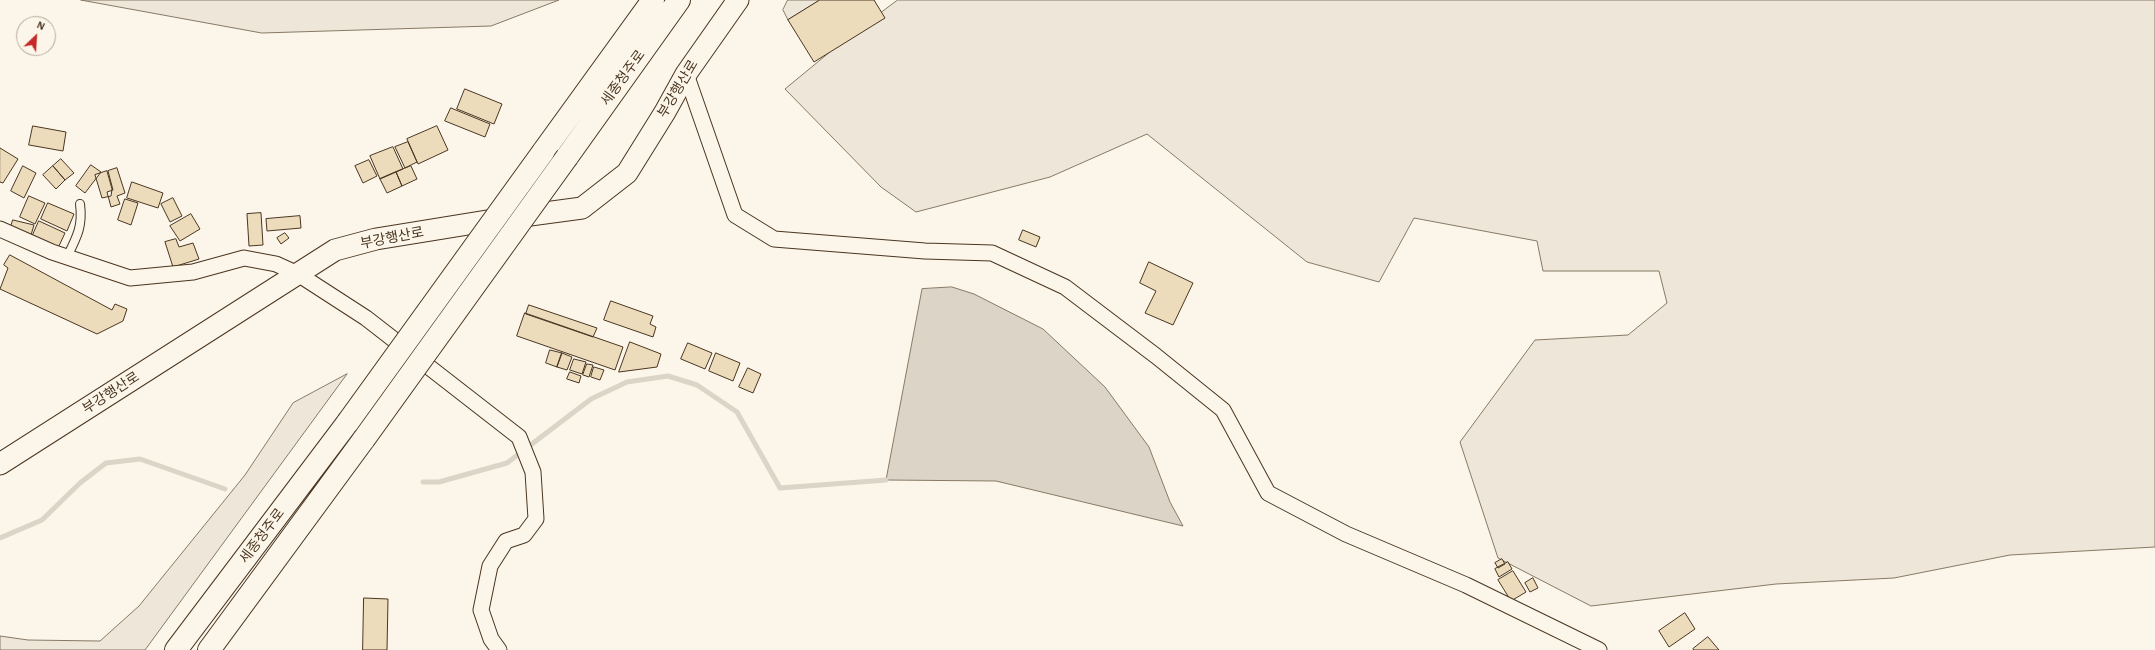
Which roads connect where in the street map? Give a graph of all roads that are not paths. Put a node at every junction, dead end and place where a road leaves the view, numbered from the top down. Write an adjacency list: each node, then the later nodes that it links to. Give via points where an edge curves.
1 (653, 0): 10 (highway, 세종청주로, bridge, via 348,422)
2 (679, 0): 11 (highway, 세종청주로, bridge)
3 (738, 0): 4 (street, 부강행산로)
4 (686, 74): 8 (street, 부강행산로, via 627,173 582,208 376,239 335,250); 13 (street, via 735,215 774,239 925,251 992,253 1065,287 1223,410 1268,493 1346,534 1466,585)
5 (80, 204): 7 (lane, via 80,229)
6 (0, 229): 7 (street)
7 (67, 257): 8 (street, via 130,278 193,272 244,258 276,264)
8 (298, 274): 9 (street, 부강행산로); 12 (street, via 366,318 520,439 533,472 536,519 524,535 506,541 490,566 481,610 491,639)
9 (0, 464)
10 (176, 650)
11 (209, 650)
12 (499, 650)
13 (1599, 650)

